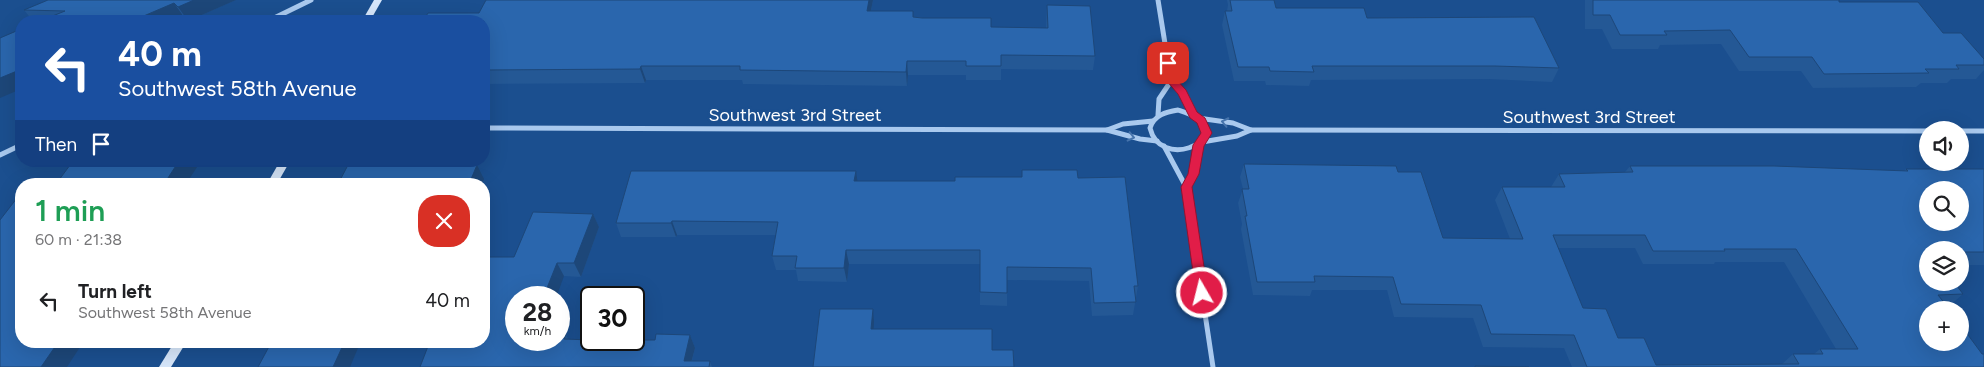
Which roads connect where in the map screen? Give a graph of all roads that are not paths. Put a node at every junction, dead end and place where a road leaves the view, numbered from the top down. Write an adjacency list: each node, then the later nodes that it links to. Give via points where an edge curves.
1 (311, 0): 4 (street)
2 (378, 0): 5 (main road)
3 (1158, 0): 6 (street)
4 (280, 15)
5 (369, 15)
6 (1171, 80): 7 (street, via 1159,99); 8 (street)
7 (1158, 115): 8 (street, Southwest 3rd Street, via 1178,110); 9 (street)
8 (1196, 116): 12 (street, Southwest 3rd Street, one-way to 8); 17 (street, via 1206,133)
9 (1153, 120): 11 (street, Southwest 3rd Street); 16 (street, via 1150,131)
10 (490, 128): 11 (street, Southwest 3rd Street)
11 (1107, 130): 16 (street, Southwest 3rd Street, one-way to 16)
12 (1251, 130): 13 (street, Southwest 3rd Street); 17 (street, Southwest 3rd Street)
13 (1919, 131)
14 (1969, 131): 15 (street)
15 (1984, 131)
16 (1157, 141): 18 (street, Southwest 3rd Street)
17 (1200, 144): 18 (street, Southwest 3rd Street, via 1186,150); 23 (street, via 1193,174)
18 (1164, 146): 23 (street)
19 (15, 148): 20 (street)
20 (0, 154)
21 (282, 167): 22 (main road)
22 (276, 178)
23 (1186, 187): 26 (street)
24 (177, 348): 25 (main road)
25 (165, 367)
26 (1213, 367)

